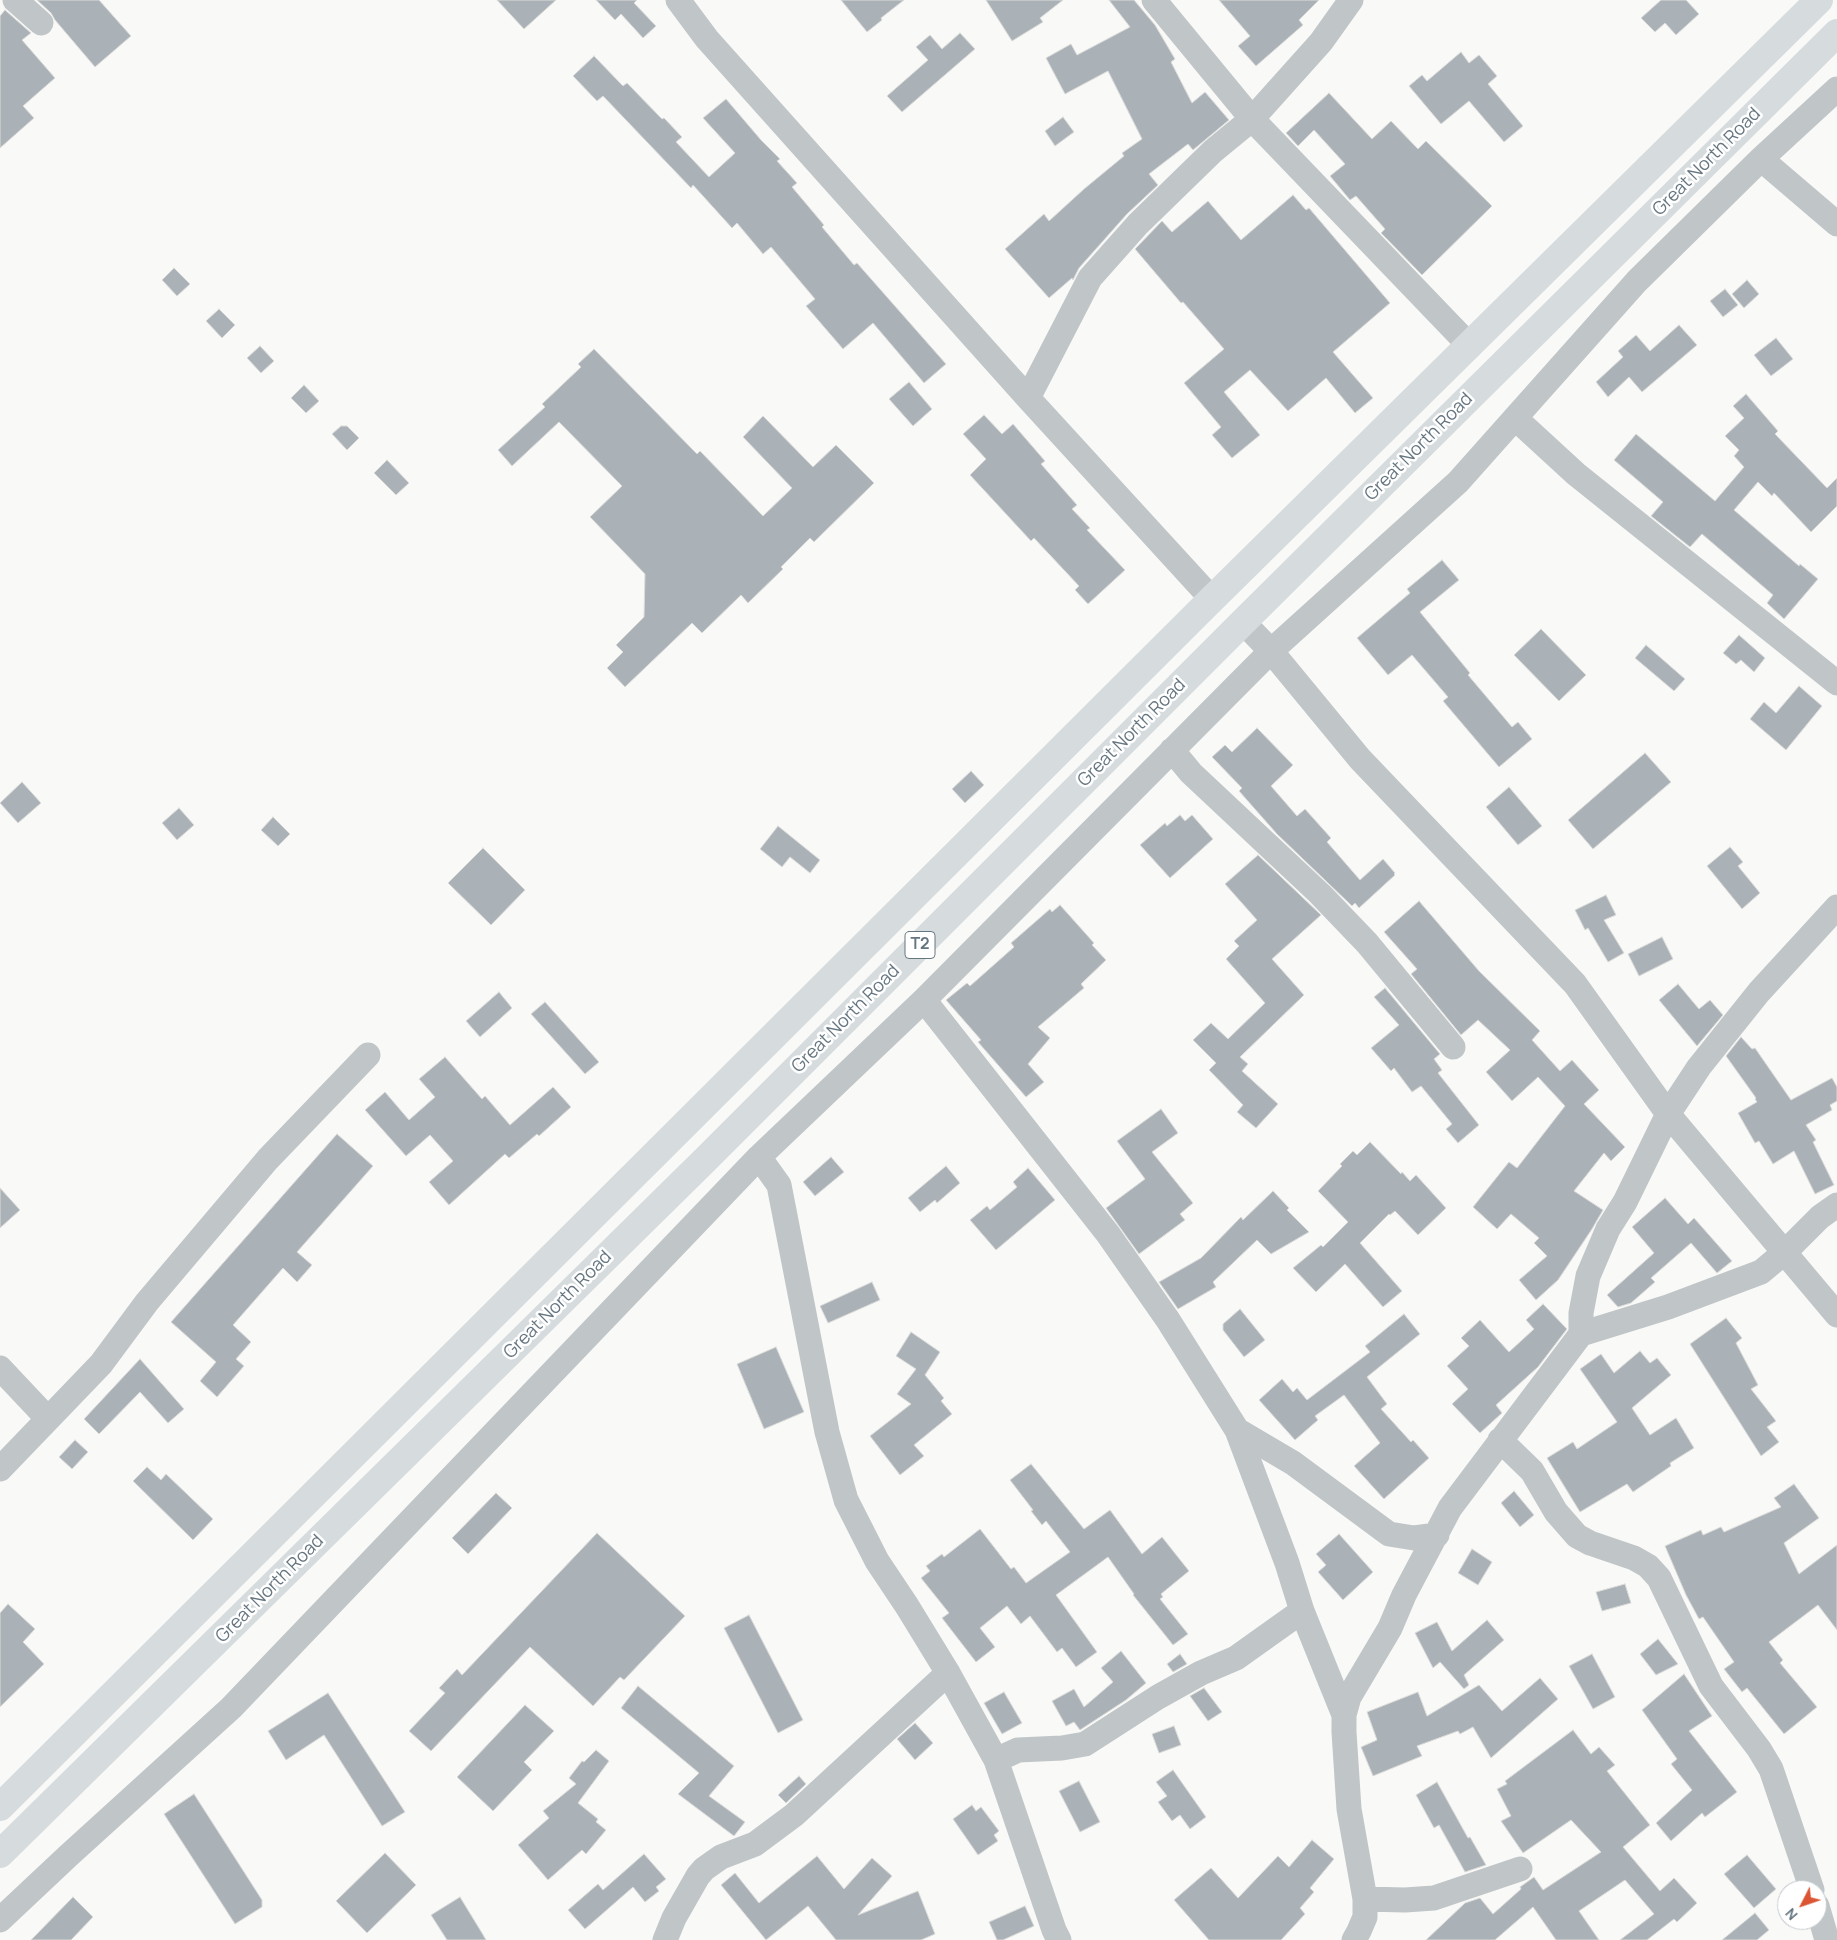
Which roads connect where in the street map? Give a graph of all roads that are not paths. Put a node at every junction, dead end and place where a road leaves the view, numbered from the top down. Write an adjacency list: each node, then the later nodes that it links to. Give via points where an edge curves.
1 (15, 0): 6 (street)
2 (678, 0): 13 (street, via 707,39)
3 (1154, 0): 9 (street)
4 (1350, 0): 9 (street, via 1321,42)
5 (1819, 0): 12 (main road, Great North Road / T2)
6 (41, 23)
7 (1837, 33): 16 (main road, Great North Road / T2)
8 (1837, 89): 10 (street)
9 (1252, 119): 12 (street); 13 (street, via 1192,171 1138,224 1090,278)
10 (1761, 159): 11 (street); 14 (street, via 1637,281)
11 (1837, 224)
12 (1470, 346): 15 (main road, Great North Road / T2)
13 (1028, 398): 15 (street)
14 (1515, 418): 17 (street, via 1458,482); 18 (street, via 1576,474)
15 (1212, 599): 40 (main road, Great North Road / T2)
16 (1243, 622): 17 (street); 41 (main road, Great North Road / T2, via 706,1158)
17 (1271, 651): 19 (street); 24 (street, via 1360,759 1575,984)
18 (1837, 683)
19 (1172, 750): 21 (street); 22 (street, via 1191,773 1367,942)
20 (1837, 907): 24 (street, via 1759,992 1699,1067)
21 (924, 1000): 25 (street); 32 (street, via 1108,1234 1168,1320)
22 (1453, 1047)
23 (368, 1055): 31 (street, via 268,1160 147,1302 101,1364)
24 (1668, 1114): 27 (street); 29 (street, via 1625,1202 1608,1229 1588,1276 1581,1313)
25 (760, 1157): 37 (street, via 779,1186 827,1432 846,1500 877,1561); 45 (street, via 231,1708)
26 (1837, 1205): 27 (street)
27 (1785, 1252): 28 (street); 29 (street, via 1760,1272 1743,1280 1668,1308)
28 (1837, 1315)
29 (1581, 1334): 33 (street)
30 (0, 1368): 31 (street)
31 (48, 1420): 34 (street)
32 (1237, 1430): 35 (street, via 1293,1463 1389,1534 1414,1538); 36 (street)
33 (1500, 1440): 35 (street, via 1450,1508); 43 (street, via 1532,1471 1556,1512 1577,1536 1634,1558 1659,1578 1711,1686 1771,1769)
34 (0, 1470)
35 (1437, 1535): 38 (street, via 1390,1628 1350,1697)
36 (1302, 1611): 38 (street); 39 (street, via 1236,1658 1158,1697 1085,1744 1018,1750)
37 (948, 1673): 39 (street); 46 (street, via 794,1815 755,1844 704,1868 674,1918)
38 (1344, 1715): 44 (street, via 1349,1809)
39 (996, 1760): 47 (street)
40 (0, 1807)
41 (0, 1854)
42 (1520, 1869): 44 (street, via 1434,1898)
43 (1809, 1880)
44 (1365, 1899): 48 (street, via 1365,1916)
45 (0, 1920)
46 (665, 1940)
47 (1059, 1940)
48 (1354, 1940)

